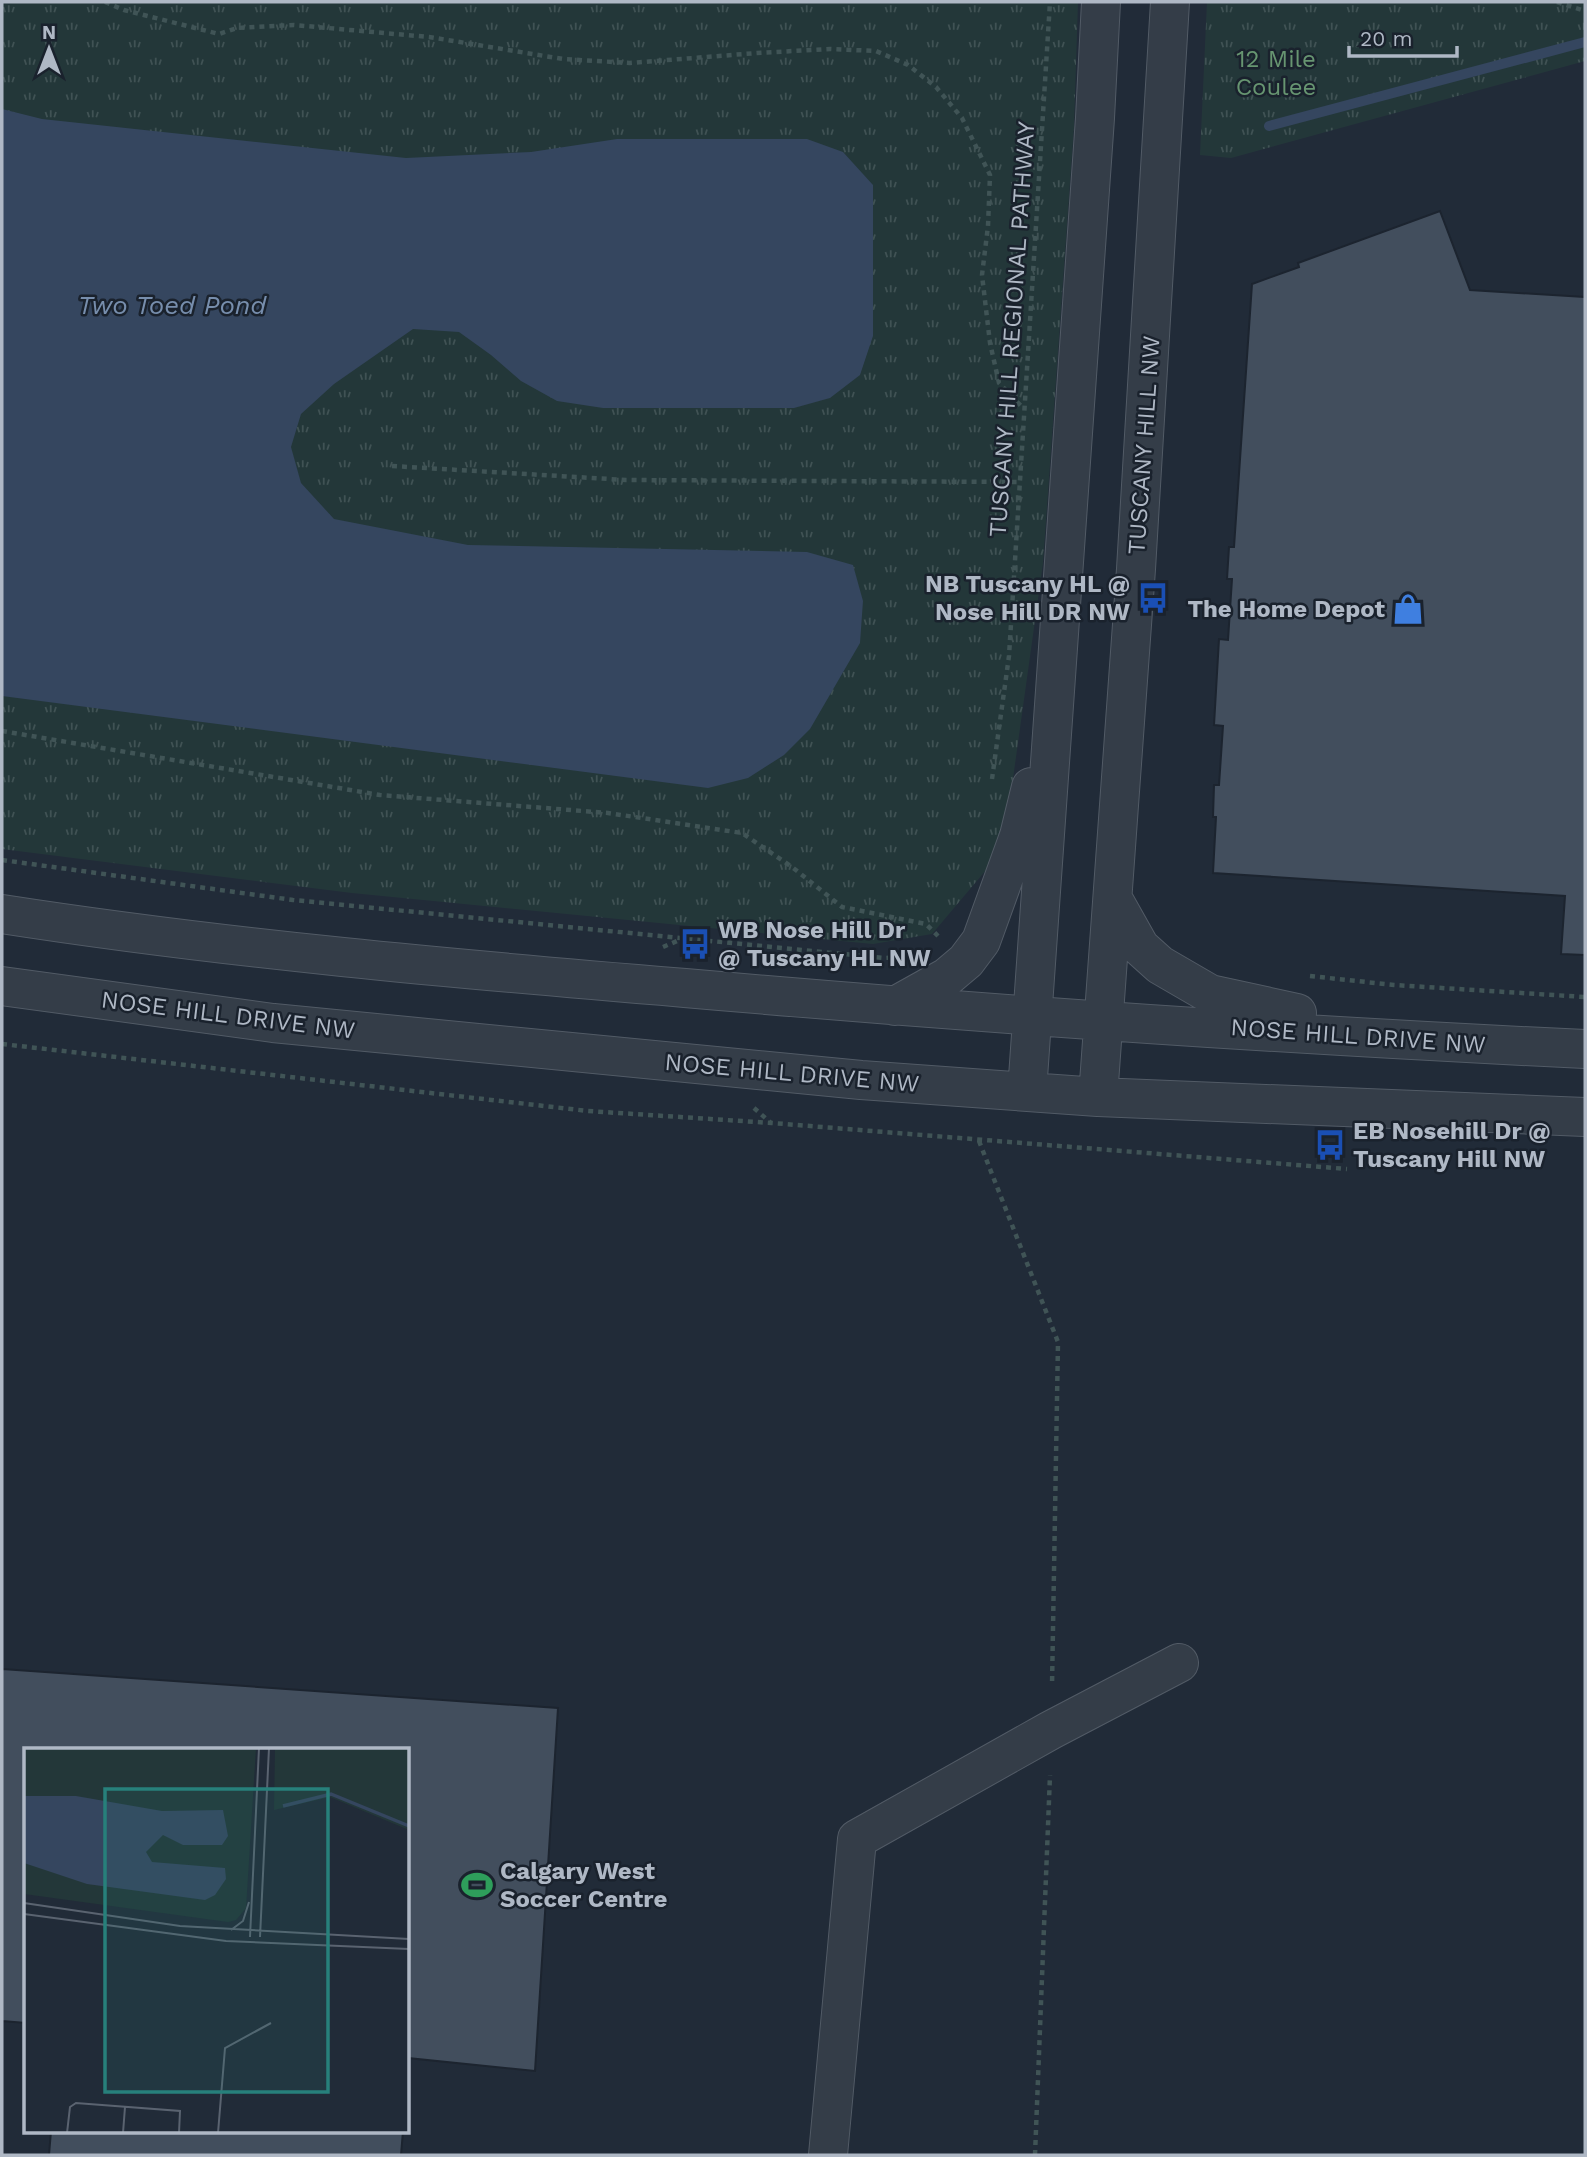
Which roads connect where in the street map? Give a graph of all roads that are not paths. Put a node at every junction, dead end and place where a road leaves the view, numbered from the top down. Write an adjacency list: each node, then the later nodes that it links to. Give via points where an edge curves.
1 (1101, 2): 3 (street)
2 (1170, 2): 4 (street, TUSCANY HILL NW)
3 (1053, 698): 7 (street, via 1018,836 981,941 947,977); 8 (street)
4 (1113, 900): 9 (street, TUSCANY HILL NW); 10 (street, via 1140,947 1160,965 1210,994 1282,1011)
5 (2, 915): 7 (street, NOSE HILL DRIVE NW, via 297,952)
6 (2, 986): 12 (street, NOSE HILL DRIVE NW, via 286,1024)
7 (895, 1006): 8 (street, NOSE HILL DRIVE NW)
8 (1033, 1017): 9 (street, NOSE HILL DRIVE NW); 12 (street)
9 (1104, 1020): 10 (street, NOSE HILL DRIVE NW); 13 (street, TUSCANY HILL NW)
10 (1496, 1045): 11 (street, NOSE HILL DRIVE NW)
11 (1585, 1049)
12 (1027, 1092): 13 (street, NOSE HILL DRIVE NW)
13 (1098, 1097): 14 (street, NOSE HILL DRIVE NW)
14 (1585, 1117)
15 (1179, 1663): 16 (street, via 857,1839)
16 (828, 2155)

